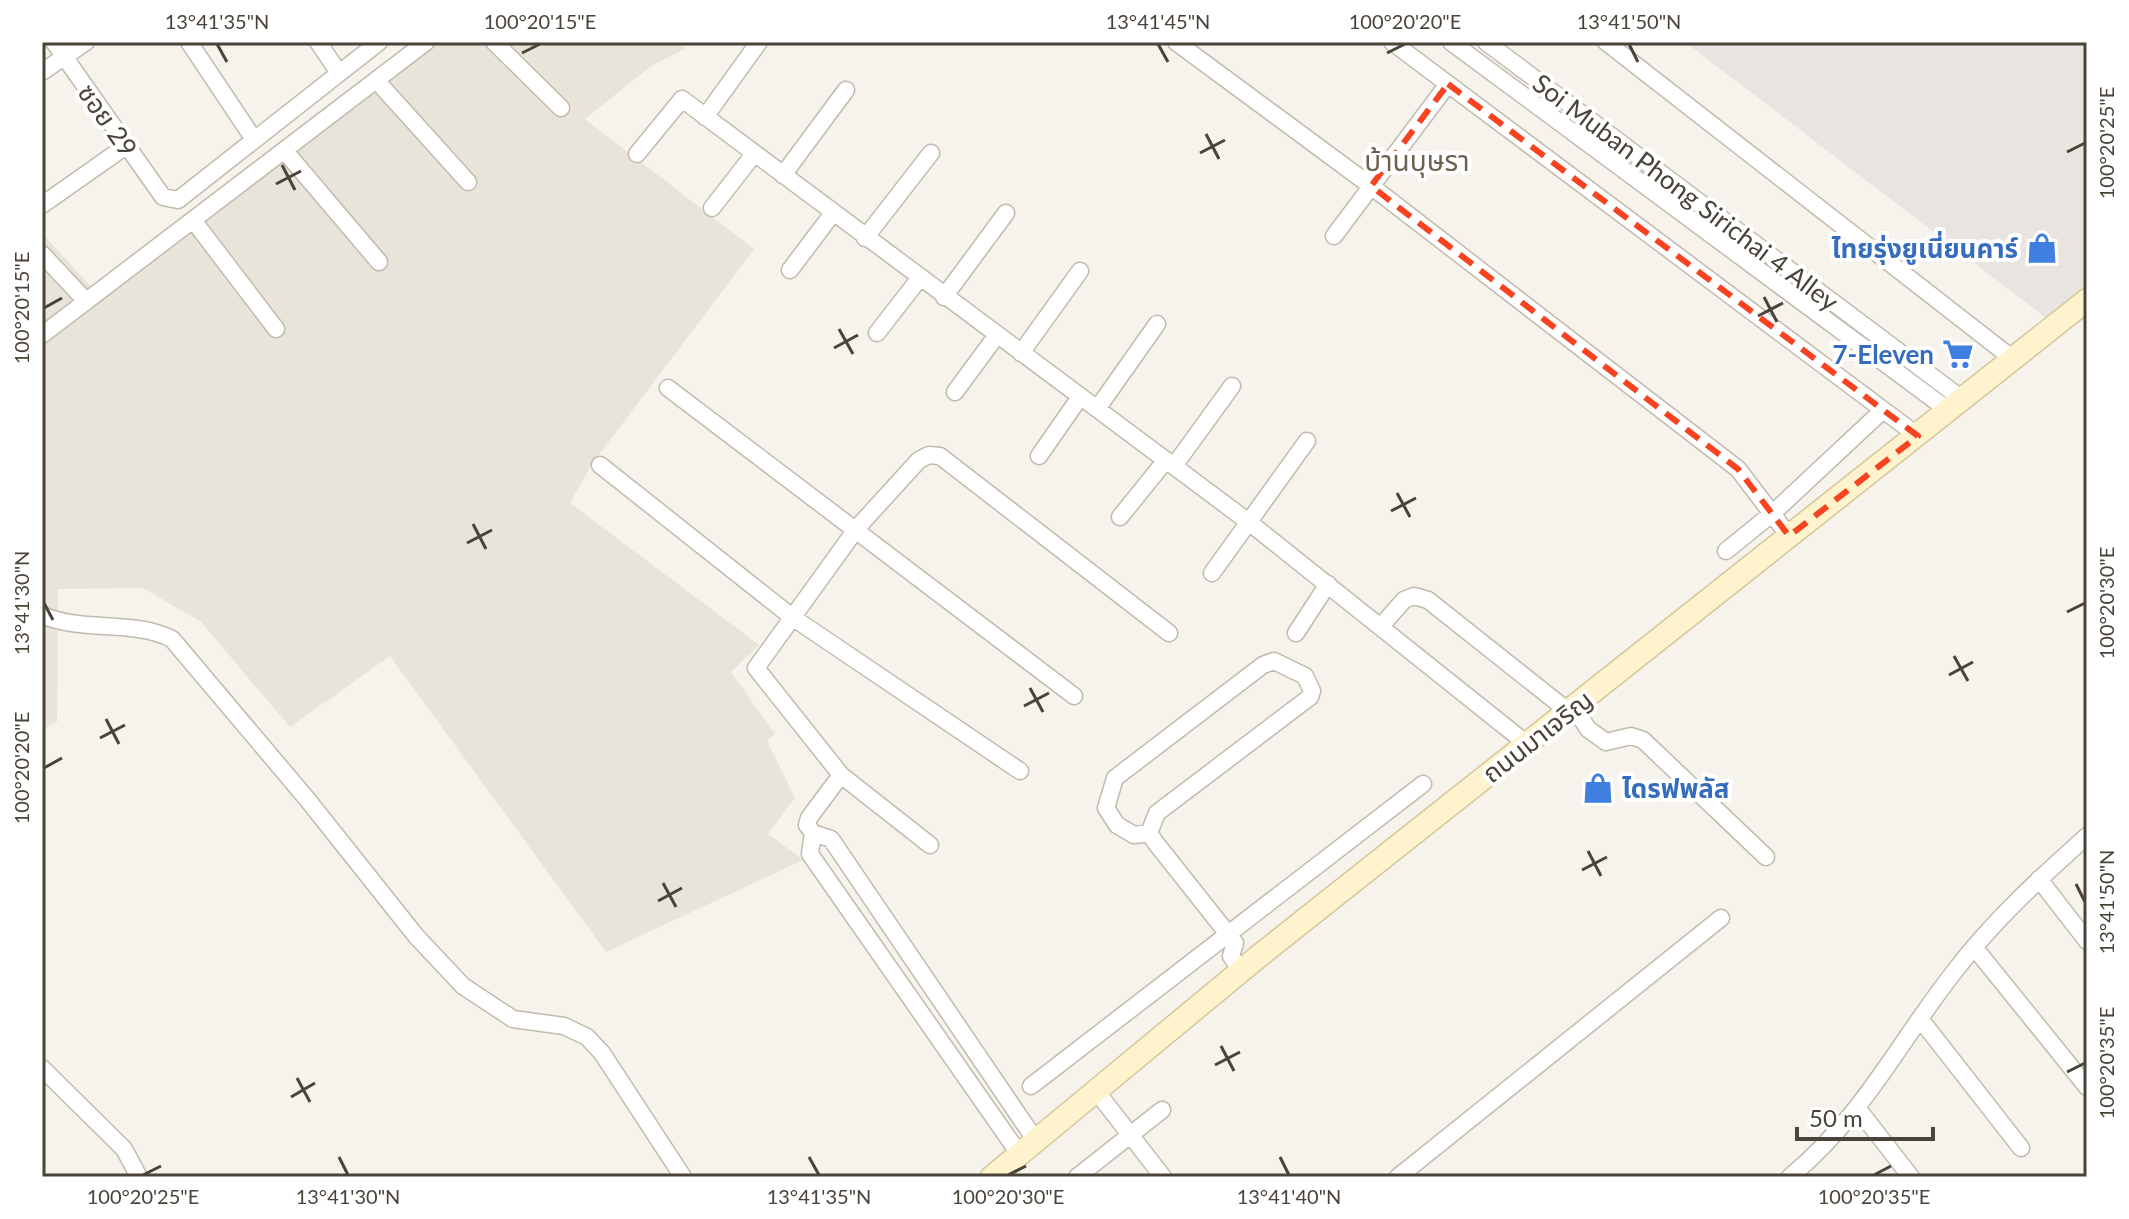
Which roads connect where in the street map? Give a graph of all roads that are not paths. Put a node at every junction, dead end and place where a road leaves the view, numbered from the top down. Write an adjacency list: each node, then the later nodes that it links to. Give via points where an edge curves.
1 (54, 42): 15 (street, ซอย 29)
2 (86, 42): 15 (street)
3 (189, 42): 23 (street)
4 (318, 42): 17 (street)
5 (379, 42): 17 (street)
6 (426, 42): 18 (street)
7 (494, 42): 21 (street)
8 (759, 42): 22 (street)
9 (1176, 42): 31 (street)
10 (1392, 42): 19 (street)
11 (1451, 42): 14 (street, Soi Muban Phong Sirichai 4 Alley)
12 (1486, 42): 58 (street, Soi Muban Phong Sirichai 4 Alley)
13 (1606, 42): 53 (street)
14 (1474, 49): 58 (street, Soi Muban Phong Sirichai 4 Alley)
15 (64, 57): 16 (street); 24 (street, ซอย 29)
16 (42, 72)
17 (339, 73): 23 (street)
18 (376, 80): 25 (street); 30 (street)
19 (1448, 84): 31 (street); 60 (street)
20 (846, 90): 29 (street)
21 (561, 108)
22 (705, 117): 27 (street, via 682,99); 28 (street)
23 (253, 138): 24 (street, ซอย 29, via 178,200 163,197)
24 (126, 146): 32 (street)
25 (284, 150): 36 (street); 40 (street)
26 (931, 153): 38 (street)
27 (637, 154)
28 (754, 154): 29 (street); 33 (street)
29 (783, 175): 34 (street)
30 (468, 182)
31 (1371, 186): 37 (street); 66 (street, via 1738,469)
32 (42, 205)
33 (712, 208)
34 (833, 213): 38 (street); 41 (street)
35 (1006, 213): 44 (street)
36 (193, 220): 46 (street); 48 (street)
37 (1334, 236)
38 (865, 238): 43 (street)
39 (42, 254): 46 (street)
40 (379, 262)
41 (790, 270)
42 (1080, 271): 52 (street)
43 (919, 279): 44 (street); 49 (street)
44 (944, 297): 51 (street)
45 (2087, 300): 53 (main road, ถนนมาเจริญ)
46 (86, 301): 50 (street)
47 (1157, 324): 59 (street)
48 (276, 329)
49 (877, 333)
50 (42, 335)
51 (997, 335): 52 (street); 56 (street)
52 (1021, 353): 57 (street)
53 (2013, 359): 58 (main road, ถนนมาเจริญ)
54 (1232, 386): 64 (street)
55 (668, 388): 69 (street)
56 (955, 392)
57 (1080, 397): 59 (street); 63 (street)
58 (1955, 404): 61 (main road, ถนนมาเจริญ)
59 (1097, 409): 64 (street)
60 (1882, 411): 61 (street); 66 (street)
61 (1918, 436): 70 (main road, ถนนมาเจริญ)
62 (1307, 441): 68 (street)
63 (1039, 456)
64 (1170, 463): 67 (street); 68 (street)
65 (600, 465): 75 (street)
66 (1774, 512): 70 (street); 71 (street)
67 (1120, 517)
68 (1250, 523): 72 (street); 73 (street)
69 (857, 528): 75 (street); 77 (street, via 919,460 940,456); 79 (street)
70 (1789, 536): 80 (main road, ถนนมาเจริญ)
71 (1726, 551)
72 (1212, 573)
73 (1328, 584): 76 (street); 78 (street)
74 (42, 615): 107 (street, via 58,622 150,629 172,639 416,936 490,1007 513,1019 564,1026 587,1037)
75 (792, 617): 82 (street); 83 (street, via 756,668)
76 (1382, 625): 80 (street, via 1404,600 1428,600); 81 (street)
77 (1169, 633)
78 (1296, 633)
79 (1074, 696)
80 (1571, 709): 81 (main road, ถนนมาเจริญ); 89 (street, via 1606,742 1631,736 1643,740)
81 (1527, 744): 95 (main road, ถนนมาเจริญ)
82 (1020, 771)
83 (841, 775): 85 (street, via 809,818); 88 (street)
84 (1423, 784): 92 (street)
85 (813, 833): 104 (street, via 831,839); 104 (street, via 810,854)
86 (1149, 833): 86 (street, via 1134,835 1117,825 1106,808 1115,778 1263,665 1274,661 1305,676 1310,697 1157,813); 92 (street)
87 (2087, 836): 90 (street)
88 (930, 845)
89 (1766, 857)
90 (2039, 879): 93 (street); 94 (street)
91 (1721, 918): 111 (street)
92 (1232, 938): 95 (street, via 1247,944); 98 (street)
93 (2087, 941)
94 (1974, 947): 96 (street); 99 (street)
95 (1248, 965): 100 (main road, ถนนมาเจริญ)
96 (1921, 1020): 101 (street); 105 (street)
97 (42, 1068): 106 (street, via 124,1149)
98 (1031, 1086)
99 (2087, 1087)
100 (1097, 1092): 103 (street); 104 (main road, ถนนมาเจริญ)
101 (1858, 1109): 112 (street, via 1827,1146); 113 (street)
102 (1162, 1110): 103 (street)
103 (1129, 1136): 109 (street); 110 (street)
104 (1028, 1148): 108 (main road, ถนนมาเจริญ)
105 (2021, 1148)
106 (139, 1177)
107 (683, 1177)
108 (993, 1177)
109 (1077, 1177)
110 (1163, 1177)
111 (1398, 1177)
112 (1790, 1177)
113 (1911, 1177)

